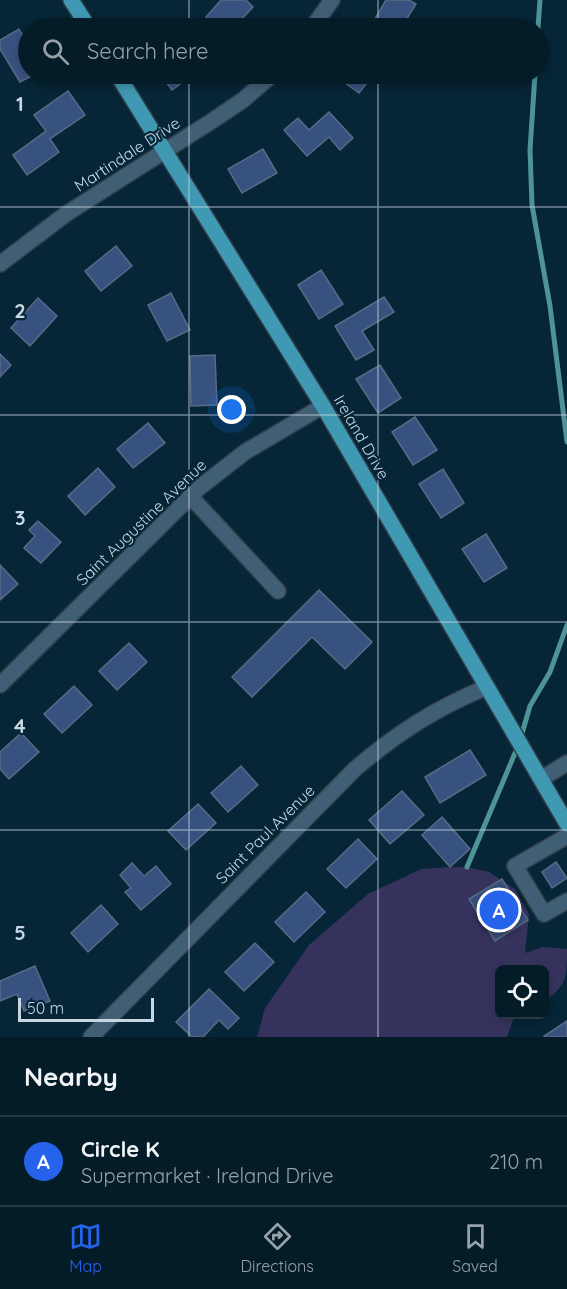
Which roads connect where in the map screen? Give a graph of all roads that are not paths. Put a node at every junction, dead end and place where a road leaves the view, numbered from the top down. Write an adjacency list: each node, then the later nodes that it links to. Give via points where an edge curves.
1 (71, 0): 3 (main road)
2 (332, 0): 4 (street)
3 (83, 18)
4 (319, 18)
5 (123, 84): 7 (main road, Ireland Drive)
6 (261, 84): 7 (street, Martindale Drive)
7 (165, 150): 8 (street, Martindale Drive, via 66,214); 9 (main road, Ireland Drive)
8 (0, 264)
9 (323, 406): 10 (street, Saint Augustine Avenue, via 244,452); 13 (main road, Ireland Drive)
10 (190, 496): 11 (street); 12 (street, Saint Augustine Avenue)
11 (278, 591)
12 (0, 685)
13 (487, 687): 15 (main road, Ireland Drive); 19 (street, Saint Paul Avenue, via 417,721 355,769)
14 (567, 764): 15 (street)
15 (541, 779): 16 (main road, Ireland Drive)
16 (567, 824)
17 (567, 836): 18 (street, via 515,866 544,914)
18 (567, 901)
19 (91, 1037)

